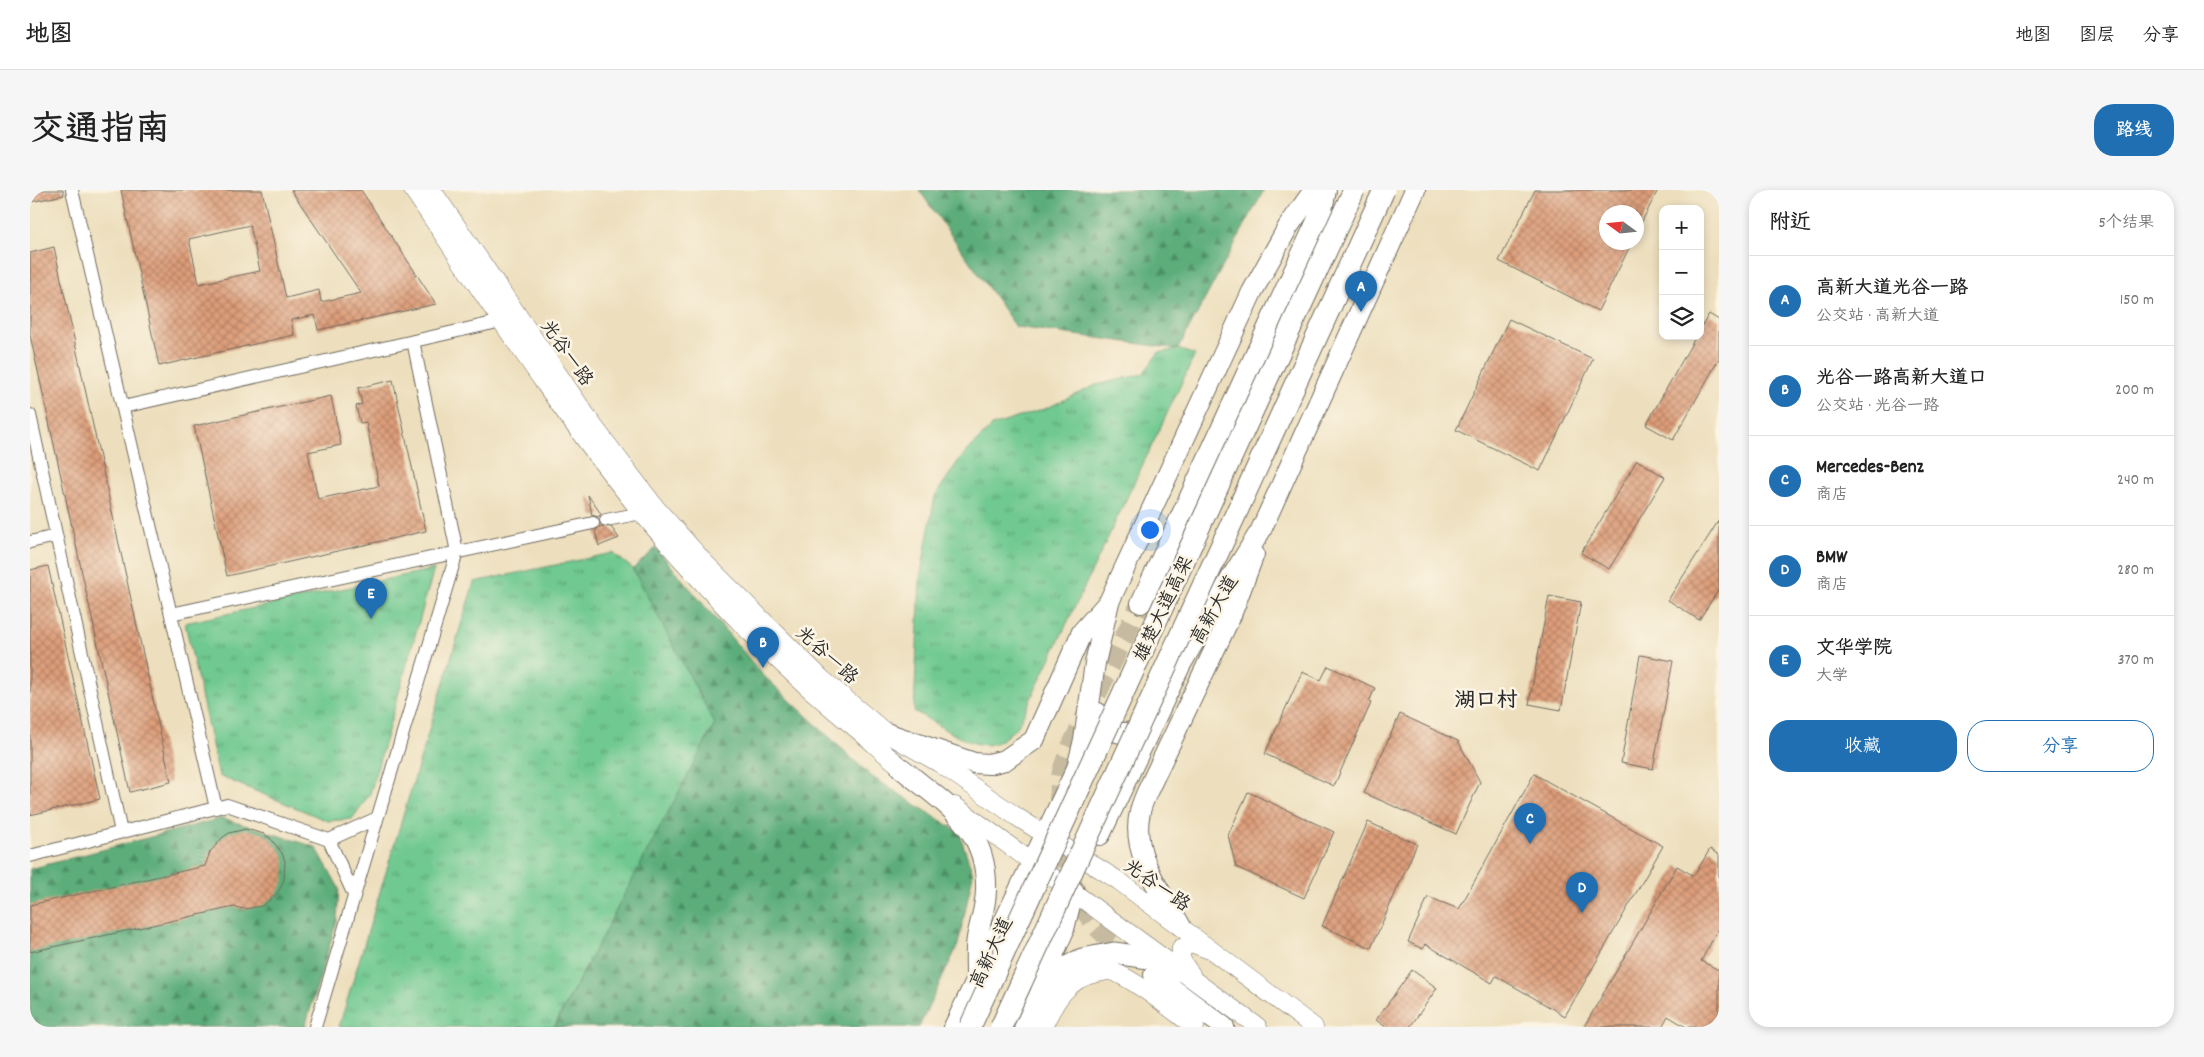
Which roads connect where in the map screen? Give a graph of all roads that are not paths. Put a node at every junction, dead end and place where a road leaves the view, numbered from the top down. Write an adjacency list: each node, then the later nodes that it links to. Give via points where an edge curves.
1 (72, 190): 11 (street)
2 (413, 190): 9 (main road, 光谷一路)
3 (432, 190): 23 (main road, 光谷一路, via 594,428 656,508 773,633)
4 (1314, 190): 18 (main road, 高新大道, via 1288,227 1252,292)
5 (1326, 190): 19 (main road, via 1322,210)
6 (1354, 190): 45 (highway, 雄楚大道高架, bridge)
7 (1384, 190): 46 (highway, 雄楚大道高架, bridge)
8 (1415, 190): 14 (main road, 高新大道)
9 (502, 321): 10 (street); 13 (main road, 光谷一路, via 581,434)
10 (413, 341): 11 (street); 17 (street)
11 (123, 407): 20 (street)
12 (30, 415): 15 (street)
13 (642, 513): 17 (street); 24 (main road, 光谷一路, via 746,630)
14 (1261, 530): 22 (main road, 高新大道, via 1181,664); 37 (main road, via 1231,615 1139,813 1139,833 1147,869)
15 (56, 536): 16 (street); 29 (street)
16 (30, 542)
17 (457, 552): 20 (street); 28 (street)
18 (1109, 602): 21 (main road, 高新大道); 23 (main road, via 1082,632 1034,740 1005,760 974,763)
19 (1141, 603)
20 (171, 614): 27 (street)
21 (1091, 690): 22 (main road, via 1099,715 1112,731 1131,733); 30 (main road, 高新大道, via 1077,768)
22 (1158, 713): 33 (main road, 高新大道)
23 (886, 733): 25 (main road, 光谷一路)
24 (901, 768): 26 (main road, 光谷一路); 41 (main road, via 966,822 979,842 986,890 977,940)
25 (967, 782): 26 (main road, via 979,800 978,806 973,810); 30 (main road, 光谷一路)
26 (954, 805): 34 (main road, 光谷一路)
27 (216, 808): 29 (street); 31 (street, via 227,805)
28 (378, 818): 31 (street); 36 (street)
29 (121, 832): 32 (street)
30 (1046, 835): 33 (main road, 光谷一路); 34 (main road, 高新大道)
31 (329, 840): 36 (street)
32 (30, 856)
33 (1087, 861): 35 (main road, 高新大道); 37 (main road, 光谷一路)
34 (1032, 862): 35 (main road, 光谷一路); 41 (main road, 高新大道)
35 (1073, 891): 39 (main road, 光谷一路); 42 (highway, via 1063,931); 47 (main road, 高新大道)
36 (354, 895): 43 (street)
37 (1180, 925): 38 (main road, 光谷一路)
38 (1215, 952): 39 (main road, via 1194,944 1181,948); 53 (main road, 光谷一路)
39 (1188, 975): 42 (highway, via 1149,958 1114,953 1082,959 1062,970); 52 (main road, 光谷一路)
40 (1154, 976): 51 (main road)
41 (975, 982): 44 (main road, 高新大道)
42 (1041, 992): 48 (highway)
43 (315, 1027)
44 (954, 1027)
45 (970, 1027)
46 (1001, 1027)
47 (1009, 1027)
48 (1025, 1027)
49 (1043, 1027): 50 (main road, via 1057,998 1070,984 1085,975 1109,971 1140,988)
50 (1195, 1027)
51 (1224, 1027)
52 (1258, 1027)
53 (1314, 1027)

